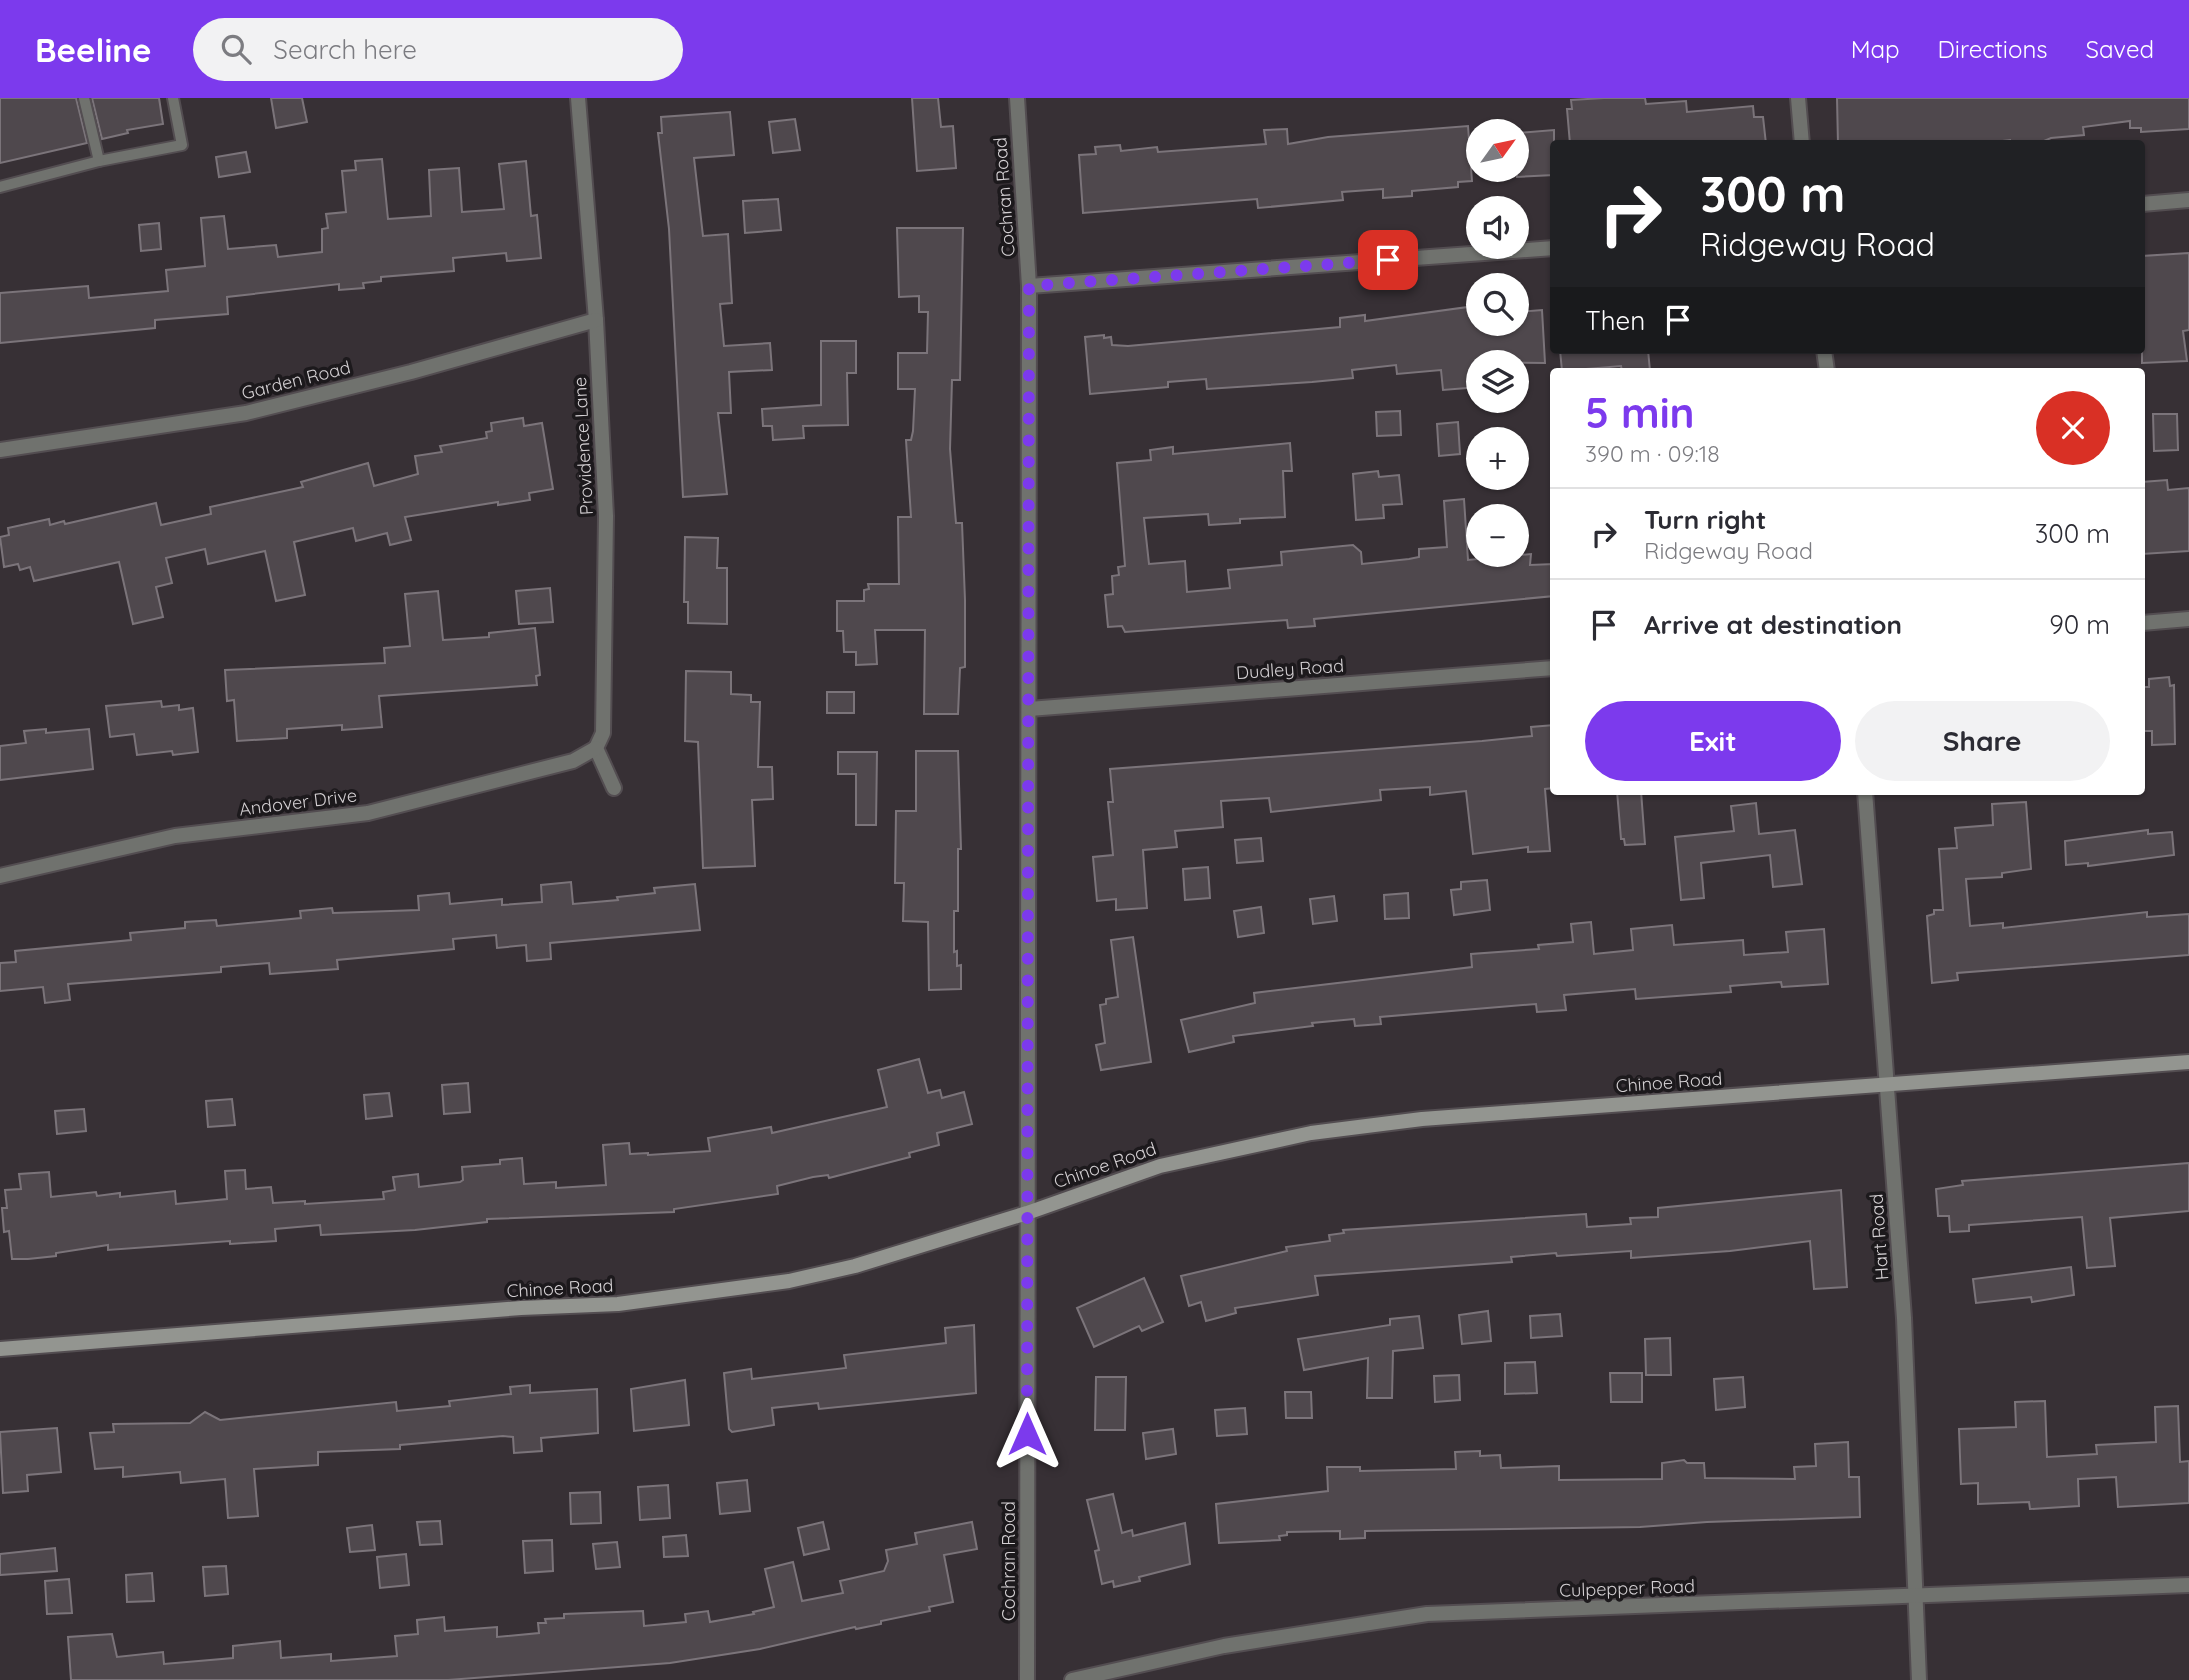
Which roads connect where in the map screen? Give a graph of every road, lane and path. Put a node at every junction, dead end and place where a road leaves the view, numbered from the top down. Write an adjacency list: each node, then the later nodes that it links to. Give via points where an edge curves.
1 (84, 98): 7 (lane)
2 (173, 98): 7 (lane, via 182,145)
3 (578, 98): 13 (street, Providence Lane)
4 (1017, 98): 12 (street, Cochran Road)
5 (1798, 98): 6 (street)
6 (1802, 140)
7 (99, 161): 8 (lane)
8 (0, 187)
9 (2189, 200): 10 (street)
10 (2145, 204)
11 (1550, 248): 12 (street)
12 (1029, 286): 18 (street, Cochran Road)
13 (596, 320): 14 (street, Garden Road, via 246,413); 19 (street, Providence Lane, via 606,516 603,733)
14 (0, 450)
15 (2189, 619): 16 (street)
16 (2145, 623)
17 (1550, 668): 18 (street, Dudley Road)
18 (1029, 709): 25 (street, Cochran Road)
19 (596, 748): 20 (street); 22 (street, Andover Drive, via 573,761 368,813 175,836)
20 (614, 788)
21 (1865, 795): 24 (street, Hart Road)
22 (0, 876)
23 (2189, 1062): 24 (street, Chinoe Road)
24 (1887, 1086): 25 (street, Chinoe Road, via 1422,1119 1311,1133 1160,1166); 28 (street, Hart Road, via 1904,1318)
25 (1027, 1213): 26 (street, Chinoe Road, via 855,1266 730,1290 618,1304); 29 (street, Cochran Road)
26 (0, 1349)
27 (2189, 1585): 28 (street, Culpepper Road)
28 (1915, 1597): 30 (street, Culpepper Road, via 1427,1614 1224,1646); 31 (street, Hart Road)
29 (1027, 1680)
30 (1072, 1680)
31 (1919, 1680)

